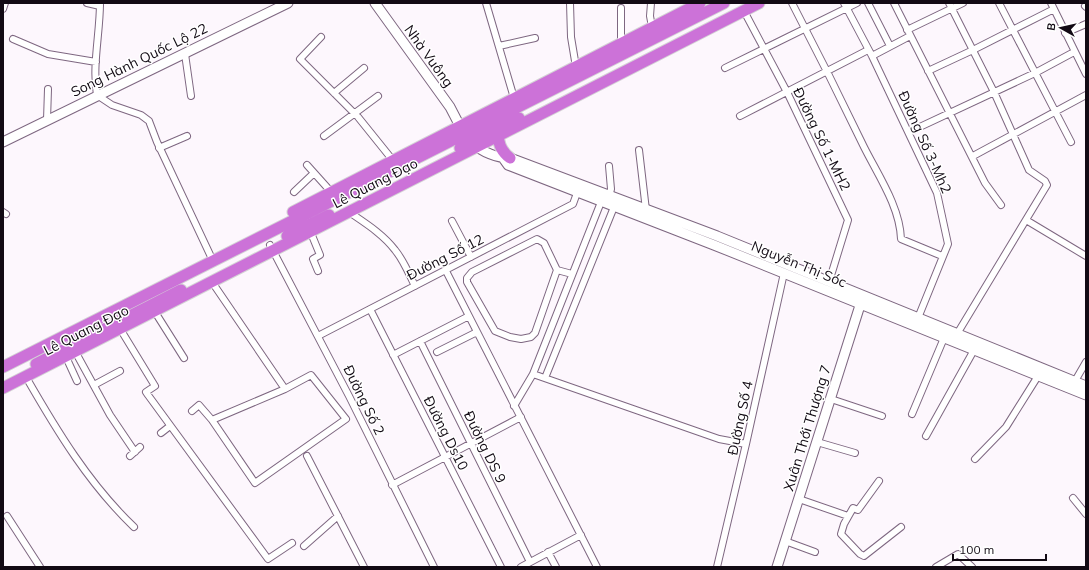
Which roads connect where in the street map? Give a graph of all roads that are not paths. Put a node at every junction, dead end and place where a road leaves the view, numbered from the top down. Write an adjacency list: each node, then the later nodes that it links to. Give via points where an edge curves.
1 (5, 3): 23 (street)
2 (88, 3): 17 (street)
3 (288, 3): 41 (main road, Song Hành Quốc Lộ 22)
4 (374, 3): 70 (main road, Nhà Vuông, via 450,108)
5 (486, 3): 35 (street)
6 (570, 3): 44 (street, via 571,37)
7 (651, 3): 25 (street)
8 (700, 3): 25 (highway, Lê Quang Đạo)
9 (724, 3): 70 (highway, Lê Quang Đạo)
10 (759, 3): 21 (highway, Lê Quang Đạo)
11 (792, 3): 26 (street)
12 (857, 3): 18 (street)
13 (868, 3): 36 (street)
14 (894, 3): 27 (street)
15 (963, 3): 19 (street)
16 (999, 3): 28 (street)
17 (100, 5): 43 (street)
18 (845, 6): 26 (street); 38 (street, Đường Số 3-Mh2)
19 (950, 6): 27 (street); 39 (street)
20 (1053, 6): 28 (street); 29 (street)
21 (744, 7): 37 (street, Đường Số 1-MH2); 66 (highway, Lê Quang Đạo)
22 (621, 8): 34 (street)
23 (3, 9)
24 (1086, 24): 29 (street)
25 (652, 27): 34 (highway, Lê Quang Đạo)
26 (805, 27): 37 (street); 47 (street)
27 (907, 30): 30 (street)
28 (1012, 31): 39 (street); 49 (street)
29 (1065, 33): 40 (street)
30 (910, 36): 36 (street); 48 (street)
31 (321, 37): 54 (street, via 300,59)
32 (535, 38): 35 (street)
33 (13, 39): 43 (street, via 48,54)
34 (621, 43): 44 (highway, Lê Quang Đạo)
35 (499, 46): 59 (street)
36 (890, 46): 42 (street)
37 (764, 48): 46 (street); 52 (street, Đường Số 1-MH2)
38 (868, 50): 42 (street, Đường Số 3-Mh2); 47 (street)
39 (973, 50): 48 (street); 53 (street)
40 (1074, 52): 49 (street); 50 (street)
41 (186, 54): 55 (main road, Song Hành Quốc Lộ 22); 57 (street)
42 (872, 56): 65 (street, Đường Số 3-Mh2)
43 (96, 62): 55 (street, via 94,80)
44 (576, 67): 59 (highway, Lê Quang Đạo)
45 (364, 68): 54 (street)
46 (725, 68)
47 (828, 71): 52 (street); 96 (street, via 891,202 900,223 901,239)
48 (928, 71): 62 (street)
49 (1035, 73): 53 (street); 61 (street)
50 (1086, 74)
51 (48, 89): 64 (street)
52 (787, 92): 63 (street); 106 (street, Đường Số 1-MH2, via 848,220)
53 (994, 92): 62 (street); 67 (street)
54 (334, 93): 60 (street)
55 (97, 95): 64 (main road, Song Hành Quốc Lộ 22); 73 (street, via 112,105 141,115 149,121)
56 (1086, 95): 61 (street)
57 (191, 96)
58 (378, 96): 60 (street)
59 (514, 98): 70 (highway, Lê Quang Đạo)
60 (355, 113): 69 (street); 77 (street)
61 (1055, 113): 67 (street); 72 (street)
62 (950, 114): 65 (street); 75 (street)
63 (740, 116)
64 (47, 120): 71 (main road, Song Hành Quốc Lộ 22)
65 (909, 132): 96 (street, Đường Số 3-Mh2, via 937,193 948,244)
66 (498, 133): 70 (highway, Lê Quang Đạo); 76 (highway)
67 (1013, 134): 75 (street); 91 (street, via 1029,170 1047,185)
68 (187, 136): 73 (street)
69 (324, 136)
70 (468, 138): 76 (main road, Nguyễn Thị Sóc); 77 (highway, Lê Quang Đạo); 89 (highway, Lê Quang Đạo); 94 (highway, Lê Quang Đạo)
71 (3, 142)
72 (1071, 142)
73 (159, 148): 98 (street)
74 (639, 150): 88 (street)
75 (973, 156): 86 (street, via 985,183)
76 (506, 158): 82 (main road, Nguyễn Thị Sóc, via 508,165); 84 (main road, Nguyễn Thị Sóc)
77 (396, 164): 83 (highway, Lê Quang Đạo)
78 (308, 165): 80 (street)
79 (609, 166): 84 (street)
80 (314, 173): 81 (street); 83 (street)
81 (294, 192)
82 (577, 193): 85 (main road, Nguyễn Thị Sóc); 93 (street, Đường Số 12, via 573,204)
83 (334, 195): 98 (highway, Lê Quang Đạo)
84 (609, 196): 88 (main road, Nguyễn Thị Sóc)
85 (600, 202): 87 (main road, Nguyễn Thị Sóc); 103 (street)
86 (1001, 206)
87 (614, 207): 104 (main road, Nguyễn Thị Sóc); 110 (street)
88 (646, 210): 106 (main road, Nguyễn Thị Sóc)
89 (349, 212): 92 (highway, Lê Quang Đạo); 107 (street, via 389,243)
90 (452, 220): 99 (street)
91 (1026, 220): 97 (street); 119 (street)
92 (311, 233): 94 (highway, Lê Quang Đạo); 101 (street, via 320,255 313,260)
93 (499, 242): 95 (street); 99 (street, Đường Số 12)
94 (272, 248): 105 (highway, Lê Quang Đạo); 115 (highway, Lê Quang Đạo); 120 (street, Đường Số 2)
95 (505, 255): 100 (street, via 536,239 544,243); 116 (street, via 469,274 467,282 495,331 524,339 531,338)
96 (942, 256): 114 (street, Đường Số 3-Mh2)
97 (1086, 256)
98 (211, 257): 128 (highway, Lê Quang Đạo)
99 (472, 257): 102 (street, Đường Số 12)
100 (557, 270): 103 (street); 116 (street)
101 (318, 271)
102 (446, 271): 107 (street, Đường Số 12); 113 (street)
103 (572, 274): 108 (street)
104 (784, 274): 109 (main road, Nguyễn Thị Sóc); 155 (street, Đường Số 4)
105 (212, 282): 112 (highway, Lê Quang Đạo); 141 (street)
106 (829, 282): 109 (main road, Nguyễn Thị Sóc)
107 (416, 286): 111 (street, Đường Số 12)
108 (563, 299): 110 (street); 118 (street)
109 (861, 300): 114 (main road, Nguyễn Thị Sóc); 121 (main road, Nguyễn Thị Sóc); 143 (main road, Xuân Thới Thượng 7)
110 (576, 303): 134 (street)
111 (370, 309): 120 (street, Đường Số 12); 126 (street, Đường Ds10)
112 (155, 312): 115 (highway, Lê Quang Đạo); 127 (street)
113 (469, 316): 117 (street); 122 (street)
114 (918, 318): 119 (main road, Nguyễn Thị Sóc)
115 (118, 326): 125 (highway, Lê Quang Đạo); 136 (highway, Lê Quang Đạo); 150 (street, via 155,386 146,392)
116 (537, 328): 118 (street)
117 (477, 332): 124 (street); 144 (street)
118 (549, 332): 131 (street)
119 (957, 334): 137 (main road, Nguyễn Thị Sóc)
120 (318, 336): 162 (street, Đường Số 2)
121 (944, 338): 123 (main road, Nguyễn Thị Sóc); 146 (street)
122 (420, 341): 126 (street); 154 (street, Đường DS 9)
123 (974, 350): 132 (main road, Nguyễn Thị Sóc); 152 (street)
124 (437, 352)
125 (71, 355): 133 (highway, Lê Quang Đạo); 135 (street); 138 (street)
126 (393, 355): 159 (street, Đường Ds10)
127 (184, 358)
128 (5, 362)
129 (1086, 362): 137 (street)
130 (120, 371): 138 (street)
131 (532, 374): 134 (street); 144 (street)
132 (1038, 376): 142 (main road, Nguyễn Thị Sóc); 160 (street, via 1006,427)
133 (26, 377): 140 (highway, Lê Quang Đạo); 169 (street, via 49,418 80,464 108,500)
134 (545, 378): 155 (street, via 719,439)
135 (77, 380)
136 (3, 381)
137 (1075, 381): 139 (main road, Nguyễn Thị Sóc)
138 (94, 385): 156 (street, via 132,454)
139 (1086, 386)
140 (3, 388)
141 (285, 389): 149 (street); 149 (street, via 311,375 346,419 255,483)
142 (1086, 394)
143 (831, 399): 147 (street); 153 (main road, Xuân Thới Thượng 7)
144 (514, 406): 148 (street)
145 (192, 411): 149 (street, via 199,406)
146 (912, 414)
147 (882, 416)
148 (521, 418): 154 (street); 171 (street)
149 (212, 420)
150 (170, 426): 151 (street); 173 (street, via 268,559)
151 (161, 433)
152 (926, 436)
153 (817, 442): 157 (street); 163 (main road, Xuân Thới Thượng 7)
154 (470, 444): 159 (street); 177 (street, Đường DS 9)
155 (746, 444): 185 (street, Đường Số 4)
156 (140, 447)
157 (855, 453)
158 (307, 456): 167 (street)
159 (445, 458): 162 (street); 181 (street, Đường Ds10)
160 (975, 458)
161 (879, 481): 168 (street, via 858,510 853,508)
162 (392, 485): 180 (street, Đường Số 2)
163 (800, 498): 168 (street); 172 (main road, Xuân Thới Thượng 7)
164 (1073, 498): 165 (street)
165 (1086, 514)
166 (7, 516): 178 (street)
167 (338, 516): 174 (street); 179 (street)
168 (848, 516): 170 (street, via 841,534 862,556)
169 (134, 527)
170 (901, 527)
171 (581, 535): 175 (street); 184 (street)
172 (785, 541): 176 (street); 186 (main road, Xuân Thới Thượng 7)
173 (292, 543)
174 (304, 546)
175 (548, 552): 177 (street); 183 (street)
176 (815, 552)
177 (530, 562): 182 (street)
178 (40, 567)
179 (364, 567)
180 (434, 567)
181 (501, 567)
182 (521, 567)
183 (556, 567)
184 (597, 567)
185 (717, 567)
186 (777, 567)
187 (936, 567): 188 (street, via 958,554)
188 (972, 567)

